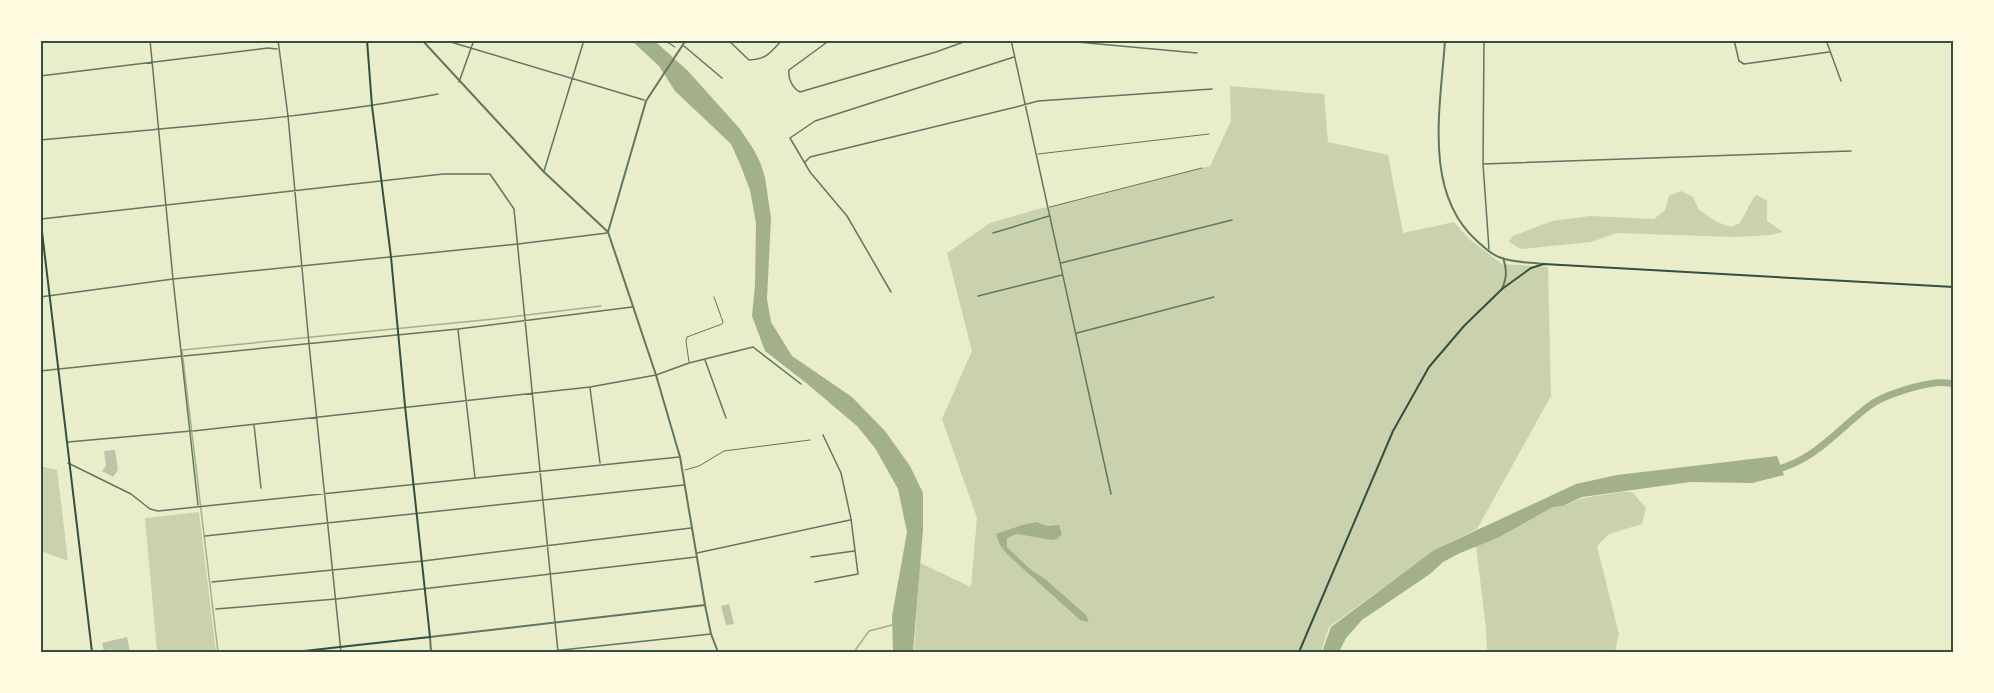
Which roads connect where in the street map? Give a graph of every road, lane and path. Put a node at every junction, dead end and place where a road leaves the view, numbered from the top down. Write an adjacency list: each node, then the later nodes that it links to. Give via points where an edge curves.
1 (150, 40): 27 (street)
2 (278, 40): 22 (street)
3 (367, 40): 37 (main road)
4 (422, 40): 32 (street)
5 (444, 40): 21 (street)
6 (474, 40): 21 (street)
7 (584, 40): 29 (street)
8 (664, 40): 23 (path)
9 (686, 40): 20 (street)
10 (782, 40): 19 (street, via 762,59 749,60)
11 (830, 40): 12 (street, via 789,70 795,90 800,92)
12 (969, 40)
13 (1011, 40): 26 (street)
14 (1055, 40): 25 (street)
15 (1445, 40): 59 (street, via 1439,164 1458,221)
16 (1484, 40): 45 (street)
17 (1734, 40): 24 (street, via 1739,61 1744,64)
18 (1826, 40): 24 (street)
19 (729, 41)
20 (683, 45): 23 (street); 30 (street)
21 (471, 48): 29 (street); 32 (street)
22 (278, 49): 27 (street); 38 (street)
23 (680, 50): 35 (street)
24 (1829, 52): 31 (street)
25 (1197, 53)
26 (1014, 57): 36 (street); 44 (street, via 814,121 790,138)
27 (151, 61): 28 (street); 39 (street)
28 (40, 76)
29 (572, 78): 35 (street); 47 (street)
30 (722, 78)
31 (1841, 81)
32 (459, 82): 47 (street)
33 (1212, 89): 36 (street, via 1107,94)
34 (438, 94): 37 (street)
35 (646, 101): 56 (street)
36 (1025, 104): 43 (street); 44 (street, via 810,157)
37 (372, 106): 38 (street); 48 (main road)
38 (288, 116): 39 (street); 49 (street)
39 (157, 128): 41 (street); 50 (street)
40 (1209, 134): 43 (lane)
41 (40, 140)
42 (1851, 151): 45 (street)
43 (1036, 154): 51 (street)
44 (804, 162): 69 (street, via 847,216)
45 (1483, 164): 59 (street)
46 (1202, 168): 51 (lane)
47 (544, 172): 56 (street)
48 (381, 181): 49 (street); 58 (street, via 443,174 490,174 514,209); 60 (main road)
49 (294, 192): 50 (street); 64 (street)
50 (165, 204): 54 (street); 66 (street)
51 (1048, 207): 53 (street)
52 (40, 215): 54 (main road)
53 (1050, 216): 57 (street); 62 (street)
54 (41, 220): 70 (main road)
55 (1232, 220): 62 (street)
56 (608, 232): 58 (street); 75 (street)
57 (993, 233)
58 (518, 244): 60 (street); 76 (street)
59 (1489, 251): 61 (street)
60 (391, 257): 64 (street); 79 (main road)
61 (1503, 258): 63 (street); 68 (street, via 1506,279)
62 (1060, 263): 65 (street)
63 (1544, 264): 67 (main road); 68 (main road, via 1531,268)
64 (303, 267): 66 (street); 80 (street)
65 (1063, 275): 71 (street); 78 (street)
66 (173, 279): 70 (street); 81 (street)
67 (1953, 287)
68 (1502, 289): 141 (main road, via 1446,346 1412,396 1393,430)
69 (891, 292)
70 (50, 296): 72 (street); 84 (main road)
71 (978, 296)
72 (40, 297)
73 (714, 297): 83 (lane, via 723,322 687,337)
74 (1214, 297): 78 (street)
75 (633, 307): 76 (street); 86 (street)
76 (525, 319): 77 (street); 89 (street)
77 (458, 330): 79 (street); 90 (street)
78 (1076, 333): 109 (street)
79 (398, 334): 80 (street); 91 (main road)
80 (309, 344): 81 (street); 92 (street)
81 (182, 356): 84 (street); 95 (street)
82 (705, 359): 83 (street); 87 (street, via 753,347); 93 (street)
83 (689, 363): 86 (street)
84 (58, 369): 85 (street); 98 (main road); 100 (main road)
85 (40, 371)
86 (656, 375): 88 (street); 99 (street)
87 (801, 384)
88 (590, 387): 89 (street); 101 (street)
89 (532, 393): 90 (street); 103 (street)
90 (467, 400): 91 (street); 104 (street)
91 (405, 406): 92 (street); 106 (main road)
92 (316, 417): 94 (street); 108 (street)
93 (726, 418)
94 (254, 424): 95 (street); 107 (street)
95 (191, 431): 98 (street); 111 (street)
96 (823, 435): 113 (street, via 841,473)
97 (810, 440): 102 (lane, via 724,451)
98 (67, 442): 100 (main road)
99 (680, 457): 101 (street); 102 (street)
100 (68, 464): 111 (street, via 131,494 150,509); 134 (main road)
101 (600, 465): 103 (street)
102 (683, 471): 105 (street)
103 (540, 472): 104 (street); 110 (street)
104 (475, 478): 106 (street)
105 (685, 484): 110 (street); 115 (street)
106 (414, 485): 108 (street); 112 (main road)
107 (261, 488)
108 (325, 494): 111 (street); 114 (street)
109 (1111, 494)
110 (543, 500): 112 (street); 117 (street)
111 (199, 507)
112 (418, 514): 114 (street); 121 (main road)
113 (851, 519): 118 (street); 119 (street)
114 (328, 524): 116 (street); 122 (street)
115 (692, 528): 117 (street); 119 (street)
116 (205, 536)
117 (547, 545): 121 (street); 123 (street)
118 (855, 550): 120 (street); 125 (street, via 858,574)
119 (696, 555): 123 (street); 128 (street)
120 (811, 557)
121 (423, 561): 122 (street); 126 (main road)
122 (333, 570): 124 (street); 127 (street)
123 (550, 574): 126 (street); 130 (street)
124 (212, 582)
125 (815, 582)
126 (425, 588): 127 (street); 132 (main road)
127 (336, 599): 129 (street); 133 (street)
128 (705, 605): 130 (street); 131 (street)
129 (216, 609)
130 (555, 623): 132 (street); 139 (street)
131 (711, 634): 139 (street); 140 (street)
132 (430, 637): 133 (main road); 137 (street)
133 (341, 647): 135 (main road); 136 (street)
134 (91, 652)
135 (295, 652)
136 (341, 652)
137 (431, 652)
138 (543, 652): 139 (street)
139 (558, 652)
140 (718, 652)
141 (1299, 652)

